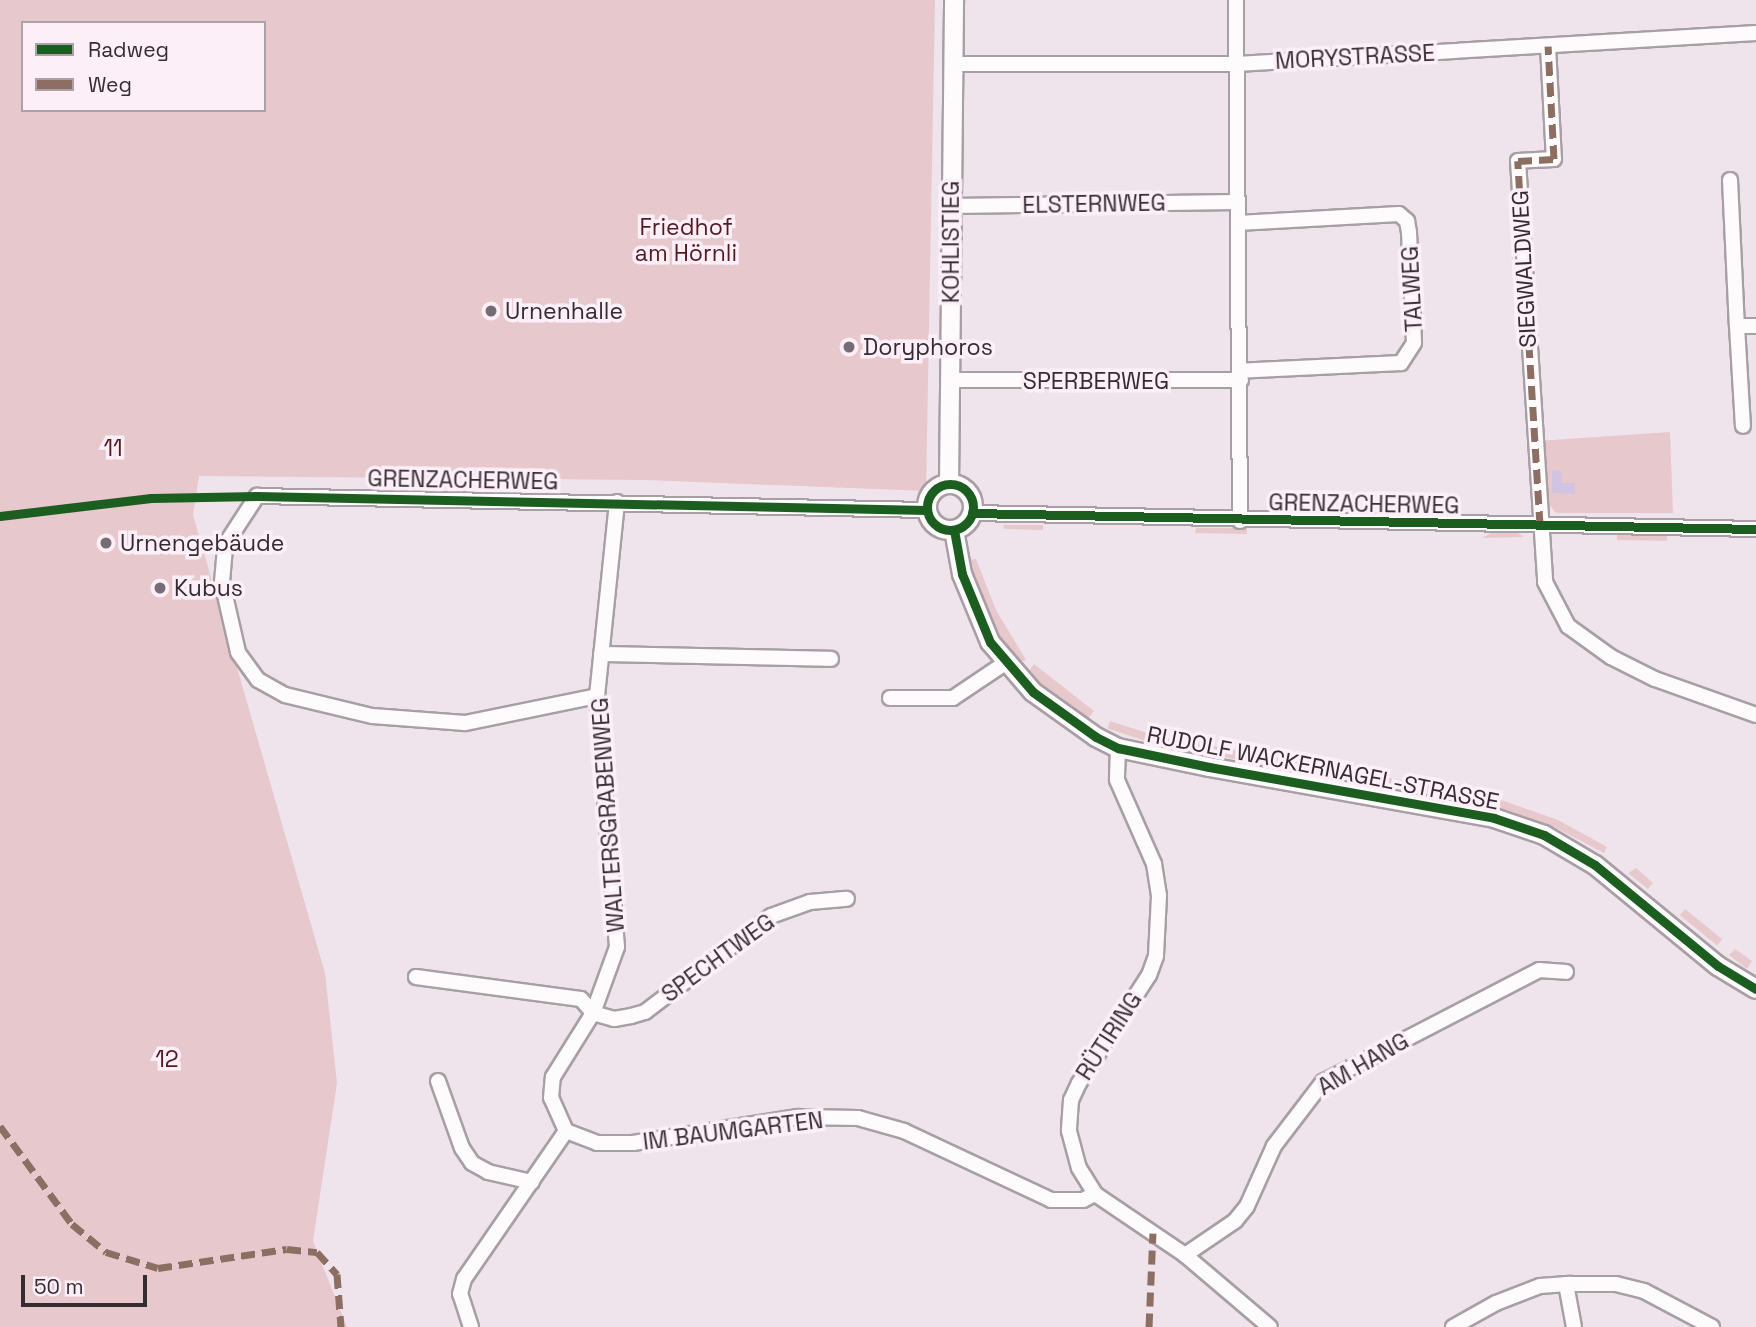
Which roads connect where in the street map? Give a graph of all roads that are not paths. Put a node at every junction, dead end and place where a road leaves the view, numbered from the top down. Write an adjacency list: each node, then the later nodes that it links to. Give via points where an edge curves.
1 (954, 0): 5 (street, KOHLISTIEG)
2 (1236, 0): 6 (street)
3 (1756, 33): 4 (street, MORYSTRASSE)
4 (1548, 46): 6 (street, MORYSTRASSE); 21 (street, SIEGWALDWEG, via 1554,159 1518,161)
5 (954, 64): 6 (street, MORYSTRASSE); 9 (street, KOHLISTIEG)
6 (1237, 64): 8 (street)
7 (1730, 180): 11 (street)
8 (1236, 202): 9 (street, ELSTERNWEG); 10 (street)
9 (951, 206): 14 (street, KOHLISTIEG)
10 (1238, 223): 13 (street); 13 (street, TALWEG, via 1399,214 1407,221 1409,232 1414,343 1401,363)
11 (1737, 326): 12 (street); 15 (street)
12 (1756, 326)
13 (1240, 376): 14 (street, SPERBERWEG); 20 (street)
14 (951, 380): 16 (street, KOHLISTIEG)
15 (1743, 426)
16 (949, 484): 18 (street, via 935,489); 19 (street, via 968,493)
17 (617, 502): 18 (street, GRENZACHERWEG); 24 (street, WALTERSGRABENWEG); 27 (street, GRENZACHERWEG, via 257,496 225,545 222,582 238,652 258,680 285,695 372,716 465,723)
18 (927, 510): 23 (street, via 933,523)
19 (972, 513): 20 (street, GRENZACHERWEG); 23 (street)
20 (1240, 521): 21 (street, GRENZACHERWEG)
21 (1540, 525): 22 (street, GRENZACHERWEG); 29 (street, via 1540,558 1548,590 1569,626 1584,640 1655,679)
22 (1756, 529)
23 (954, 530): 26 (street, RUDOLF WACKERNAGEL-STRASSE, via 968,593)
24 (601, 654): 25 (street); 27 (street, WALTERSGRABENWEG)
25 (831, 659)
26 (1005, 663): 28 (street, via 953,698); 30 (street, RUDOLF WACKERNAGEL-STRASSE, via 1065,716)
27 (597, 696): 35 (street, WALTERSGRABENWEG, via 618,923 617,947)
28 (890, 698)
29 (1756, 715)
30 (1118, 748): 34 (street, RUDOLF WACKERNAGEL-STRASSE, via 1494,818 1544,835 1595,865 1718,965); 39 (street, RÜTIRING, via 1118,780 1154,864 1159,896 1156,956 1149,975 1071,1100 1069,1131 1079,1168)
31 (847, 900): 35 (street, SPECHTWEG, via 810,902 771,916 645,1012 614,1019)
32 (1566, 972): 40 (street, AM HANG, via 1539,970 1324,1082 1274,1146 1241,1214)
33 (416, 976): 35 (street, via 581,999)
34 (1756, 989)
35 (593, 1013): 37 (street, WALTERSGRABENWEG, via 552,1077 551,1098)
36 (438, 1081): 38 (street, via 472,1163 488,1172)
37 (566, 1131): 38 (street); 39 (street, IM BAUMGARTEN, via 597,1143 622,1144 798,1117 858,1118 904,1131 1051,1200 1083,1200)
38 (532, 1182): 42 (street, via 464,1279 460,1294)
39 (1095, 1194): 40 (street, RÜTIRING)
40 (1185, 1255): 43 (street, RÜTIRING)
41 (1566, 1284): 44 (street, via 1540,1286 1507,1298); 45 (street); 46 (street, via 1615,1284 1644,1290)
42 (471, 1327)
43 (1270, 1327)
44 (1453, 1327)
45 (1574, 1327)
46 (1712, 1327)

